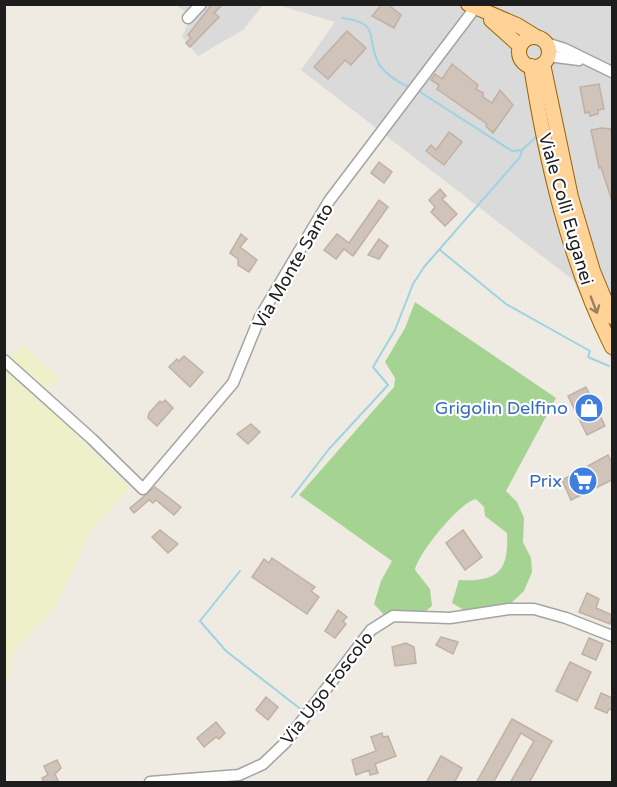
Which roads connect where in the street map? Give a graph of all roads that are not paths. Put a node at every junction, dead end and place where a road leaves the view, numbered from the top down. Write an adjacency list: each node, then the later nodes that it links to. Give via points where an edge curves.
1 (201, 4): 3 (street)
2 (471, 7): 4 (main road); 5 (main road, via 517,25); 9 (street, Via Monte Santo, via 329,201 260,318 233,383 144,489)
3 (188, 18)
4 (520, 46): 5 (main road, via 526,39); 5 (main road, via 520,59)
5 (541, 53): 6 (street, via 565,49); 7 (main road, Viale Colli Euganei, via 571,197 593,271); 8 (main road, Viale Colli Euganei, one-way to 8, via 542,123 581,272)
6 (612, 72)
7 (612, 317)
8 (612, 347)
9 (4, 360)
10 (612, 636): 11 (street, Via Ugo Foscolo, via 548,612 522,608 466,618 393,616 371,630 285,743 263,764 239,775)
11 (150, 783)

